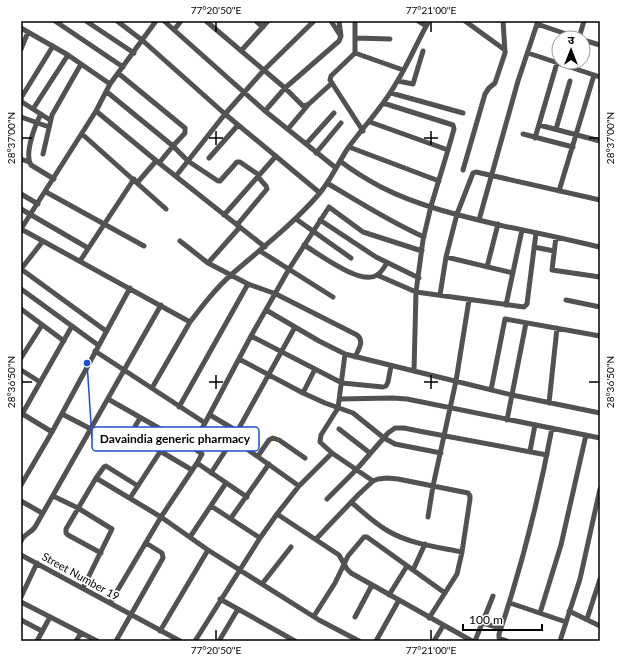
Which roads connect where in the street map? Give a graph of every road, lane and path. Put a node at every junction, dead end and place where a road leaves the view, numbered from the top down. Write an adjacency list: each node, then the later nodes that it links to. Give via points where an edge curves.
1 (55, 21): 39 (street)
2 (86, 21): 32 (street)
3 (117, 21): 27 (street)
4 (156, 21): 27 (street)
5 (164, 21): 21 (street)
6 (180, 21): 21 (street)
7 (206, 21): 30 (street)
8 (256, 21): 19 (street)
9 (268, 21): 19 (street)
10 (314, 21): 40 (street)
11 (331, 21): 24 (street)
12 (339, 21): 24 (street)
13 (355, 21): 25 (street)
14 (418, 21): 17 (street)
15 (466, 21): 34 (street, via 505,50)
16 (503, 21): 34 (street)
17 (428, 23): 41 (street)
18 (537, 23): 22 (street); 35 (street)
19 (263, 27): 30 (street)
20 (21, 28): 23 (street)
21 (174, 30): 53 (street)
22 (557, 30)
23 (28, 32): 28 (street); 29 (street)
24 (341, 36): 51 (street, via 337,44)
25 (356, 38): 26 (street); 33 (street)
26 (390, 39)
27 (142, 40): 32 (street); 64 (street)
28 (53, 46): 36 (street); 55 (street)
29 (21, 49)
30 (241, 51): 40 (street)
31 (423, 51): 47 (street, via 414,84)
32 (134, 53): 39 (street)
33 (355, 53): 41 (street); 49 (street, via 331,76)
34 (505, 53): 96 (street, via 495,84 485,94)
35 (528, 53): 37 (street); 99 (street)
36 (68, 55): 38 (street); 58 (street)
37 (551, 61)
38 (82, 64): 50 (street); 66 (street)
39 (123, 67): 44 (street)
40 (264, 70): 51 (street); 53 (street)
41 (403, 70): 47 (street)
42 (554, 70): 71 (street)
43 (583, 70): 45 (street)
44 (118, 73): 50 (street); 82 (street, via 185,128 185,133)
45 (594, 75): 46 (street); 78 (street)
46 (600, 77)
47 (398, 81): 54 (street)
48 (570, 81): 74 (street)
49 (332, 83): 57 (street); 75 (street)
50 (110, 84): 52 (street)
51 (284, 88): 57 (street, via 303,106); 60 (street)
52 (107, 92): 59 (street); 82 (street)
53 (244, 93): 60 (street); 64 (street)
54 (390, 93): 56 (street); 62 (street)
55 (21, 99): 58 (street)
56 (384, 103): 67 (street); 85 (street, via 453,125)
57 (308, 104): 73 (street)
58 (33, 109): 63 (street)
59 (96, 111): 76 (street); 94 (street)
60 (265, 111): 73 (street)
61 (334, 113): 81 (street)
62 (463, 113)
63 (41, 114): 66 (street); 68 (street)
64 (225, 114): 70 (street); 91 (street)
65 (21, 117): 68 (street)
66 (50, 120): 72 (street)
67 (370, 122): 75 (street); 85 (street)
68 (36, 123): 72 (street); 93 (street, via 28,156)
69 (341, 123): 86 (street)
70 (238, 125): 88 (street); 89 (street)
71 (539, 125): 74 (street); 79 (street)
72 (49, 127): 87 (street)
73 (288, 129): 81 (street)
74 (556, 129): 78 (street)
75 (362, 131): 83 (street)
76 (82, 134): 100 (street); 101 (street)
77 (523, 134): 79 (street)
78 (576, 134): 80 (street); 84 (street)
79 (535, 138): 84 (street)
80 (600, 141)
81 (306, 144): 86 (street)
82 (173, 146): 91 (street); 94 (street)
83 (350, 147): 92 (street); 102 (street)
84 (573, 147): 104 (street)
85 (448, 150): 102 (street)
86 (316, 152): 95 (street)
87 (43, 154)
88 (276, 156): 98 (street); 106 (street)
89 (209, 158)
90 (21, 159): 93 (street)
91 (188, 161): 97 (street); 98 (street, via 218,181 237,162)
92 (340, 161): 95 (street); 110 (street, via 382,187)
93 (29, 162): 100 (street)
94 (157, 162): 97 (street); 101 (street)
95 (336, 168): 103 (street)
96 (463, 170)
97 (176, 176): 115 (street)
98 (259, 176): 115 (street); 121 (street, via 267,189)
99 (491, 176): 104 (street); 113 (street, via 473,173); 118 (street)
100 (54, 179): 105 (street)
101 (136, 181): 112 (street); 119 (street)
102 (438, 182): 110 (street)
103 (328, 183): 106 (street); 126 (street, via 380,215)
104 (559, 191): 108 (street)
105 (46, 192): 109 (street); 119 (street)
106 (320, 193): 116 (street)
107 (21, 194): 109 (street)
108 (600, 200)
109 (38, 204): 114 (street)
110 (431, 206): 113 (street); 126 (street)
111 (21, 209): 114 (street)
112 (166, 209)
113 (457, 214): 118 (street); 138 (street)
114 (31, 215): 122 (street); 134 (street)
115 (224, 215): 121 (street)
116 (296, 219): 124 (street); 135 (street)
117 (320, 220): 124 (street); 136 (street, via 329,207 362,232); 142 (street)
118 (479, 220): 120 (street)
119 (104, 223): 131 (street); 134 (street)
120 (498, 224): 123 (street); 143 (street)
121 (238, 226): 135 (street); 141 (street)
122 (21, 229): 128 (street)
123 (522, 230): 125 (street); 145 (street)
124 (313, 231): 130 (street); 139 (street)
125 (536, 233): 127 (street); 132 (street)
126 (424, 237): 136 (street)
127 (556, 237): 133 (street); 137 (street)
128 (43, 240): 140 (street); 170 (street, via 21,269)
129 (180, 241): 141 (street)
130 (304, 245): 144 (street); 147 (street, via 351,274 372,277)
131 (144, 246)
132 (534, 247): 137 (street); 160 (street, via 528,304 524,307)
133 (600, 247)
134 (88, 248): 140 (street)
135 (263, 249): 144 (street); 146 (street)
136 (422, 251): 149 (street)
137 (554, 251): 148 (street, via 552,270)
138 (446, 257): 143 (street); 155 (street)
139 (351, 258)
140 (80, 261): 151 (street)
141 (208, 263): 146 (street)
142 (387, 263): 147 (street); 149 (street)
143 (487, 267): 145 (street)
144 (289, 269): 154 (street); 156 (street)
145 (513, 273): 160 (street)
146 (231, 275): 150 (street); 164 (street)
147 (377, 275): 153 (street)
148 (600, 277)
149 (419, 278): 153 (street)
150 (248, 284): 154 (street); 197 (street)
151 (130, 288): 159 (street); 170 (street)
152 (21, 289): 167 (street)
153 (416, 292): 155 (street); 185 (street)
154 (276, 294): 163 (street); 178 (street, via 360,337 361,342)
155 (440, 295): 157 (street)
156 (333, 297)
157 (469, 300): 160 (street); 187 (street)
158 (566, 300): 161 (street)
159 (161, 305): 164 (street); 182 (street)
160 (506, 305)
161 (600, 307)
162 (21, 310): 166 (street)
163 (266, 310): 168 (street); 171 (street)
164 (190, 322): 190 (street)
165 (526, 323): 169 (street); 191 (street, via 505,319); 193 (street)
166 (42, 325): 173 (street); 179 (street)
167 (72, 326): 173 (street); 174 (street)
168 (295, 327): 176 (street); 177 (street)
169 (557, 328): 172 (street); 196 (street)
170 (106, 331): 174 (street)
171 (251, 336): 176 (street); 180 (street)
172 (600, 336)
173 (64, 341): 188 (street)
174 (98, 345): 175 (street)
175 (95, 351): 182 (street); 202 (street)
176 (282, 351): 183 (street); 186 (street)
177 (345, 354): 178 (street); 189 (street)
178 (355, 357): 181 (street)
179 (21, 358)
180 (239, 359): 186 (street); 203 (street)
181 (391, 366): 185 (street); 189 (street, via 386,386)
182 (124, 369): 190 (street); 194 (street)
183 (314, 369): 189 (street); 192 (street)
184 (21, 370): 188 (street)
185 (414, 371): 187 (street)
186 (268, 376): 192 (street); 211 (street)
187 (456, 381): 191 (street); 199 (street)
188 (40, 382): 201 (street)
189 (342, 383): 195 (street)
190 (152, 388): 197 (street)
191 (492, 390): 193 (street)
192 (303, 392): 198 (street)
193 (512, 395): 196 (street); 205 (street)
194 (108, 399): 204 (street); 209 (street)
195 (340, 399): 198 (street); 199 (street, via 407,399)
196 (549, 403): 200 (street)
197 (179, 406): 206 (street)
198 (338, 408): 216 (street, via 353,413); 222 (street, via 320,439)
199 (450, 408): 205 (street); 214 (street)
200 (600, 413)
201 (21, 414): 212 (street)
202 (62, 414): 209 (street); 212 (street)
203 (210, 415): 206 (street); 211 (street)
204 (140, 418): 213 (street); 220 (street, via 133,435)
205 (507, 420): 207 (street)
206 (205, 423): 219 (street)
207 (535, 425): 208 (street); 221 (street)
208 (552, 428): 215 (street); 225 (street)
209 (91, 429): 241 (street)
210 (339, 429): 223 (street)
211 (237, 431): 218 (street)
212 (52, 432): 236 (street)
213 (170, 435): 219 (street); 220 (street)
214 (444, 435): 216 (street, via 395,428); 221 (street); 224 (street)
215 (586, 435): 217 (street); 285 (street, via 561,545)
216 (384, 438): 223 (street); 224 (street, via 400,446)
217 (600, 438)
218 (233, 439): 226 (street); 232 (street)
219 (192, 447): 228 (street, via 202,454)
220 (160, 451): 230 (street); 237 (street)
221 (530, 451): 225 (street)
222 (332, 453): 231 (street); 238 (street)
223 (370, 453): 231 (street)
224 (440, 453): 239 (street)
225 (547, 454): 282 (street, via 533,522)
226 (258, 456): 227 (street, via 273,438); 229 (street)
227 (304, 458)
228 (197, 463): 230 (street); 232 (street)
229 (269, 464): 238 (street); 242 (street)
230 (192, 470): 251 (street)
231 (356, 470): 234 (street); 244 (street)
232 (211, 474): 235 (street)
233 (96, 478): 237 (street, via 106,466); 243 (street); 248 (street)
234 (373, 481): 239 (street, via 387,478); 246 (street)
235 (226, 483): 242 (street); 247 (street)
236 (21, 485)
237 (138, 486): 243 (street)
238 (299, 486): 250 (street)
239 (433, 486): 252 (street); 262 (street, via 465,492 470,496)
240 (600, 489): 284 (street, via 580,579)
241 (53, 496): 248 (street); 249 (street)
242 (247, 497): 253 (street)
243 (130, 498): 251 (street)
244 (328, 499)
245 (21, 501): 249 (street)
246 (351, 502): 256 (street); 259 (street, via 389,532)
247 (211, 506): 253 (street); 254 (street)
248 (78, 508): 263 (street, via 112,529); 263 (street, via 66,533)
249 (42, 513): 257 (street, via 33,530)
250 (277, 514): 255 (street); 256 (street)
251 (161, 517): 254 (street); 258 (street)
252 (428, 517)
253 (231, 518): 255 (street)
254 (190, 537): 261 (street)
255 (260, 538): 268 (street)
256 (316, 539): 266 (street, via 339,555)
257 (21, 541)
258 (146, 543): 281 (street); 286 (street, via 162,553 163,558)
259 (425, 544): 262 (street); 269 (street)
260 (291, 547): 271 (street)
261 (208, 550): 268 (street); 299 (street)
262 (462, 552): 274 (street, via 457,574)
263 (101, 553): 273 (street)
264 (21, 556): 265 (street, Street Number 19)
265 (37, 563): 273 (street, Street Number 19); 276 (street)
266 (344, 563): 267 (street, via 364,537 367,537); 272 (street, via 351,573); 287 (street, via 335,583)
267 (407, 566): 269 (street); 275 (street)
268 (240, 570): 271 (street); 278 (street)
269 (412, 570): 274 (street)
270 (600, 579): 291 (street)
271 (262, 584): 287 (street)
272 (372, 585): 275 (street); 289 (street)
273 (83, 588): 281 (street, Street Number 19)
274 (446, 593): 290 (street)
275 (389, 595): 279 (street)
276 (21, 596)
277 (493, 596): 294 (street)
278 (220, 599): 283 (street); 307 (street)
279 (399, 600): 290 (street); 310 (street)
280 (21, 602): 288 (street)
281 (110, 603): 286 (street, Street Number 19)
282 (510, 603): 285 (street); 297 (street)
283 (238, 609): 301 (street); 308 (street)
284 (569, 611): 291 (street); 293 (street)
285 (540, 612): 293 (street)
286 (130, 615): 299 (street, Street Number 19); 305 (street)
287 (314, 616): 309 (street)
288 (50, 617): 298 (street); 300 (street)
289 (355, 617)
290 (429, 618): 295 (street)
291 (587, 619): 296 (street)
292 (21, 620): 298 (street)
293 (566, 622): 314 (street)
294 (482, 623): 297 (street); 312 (street)
295 (443, 626): 311 (street); 312 (street)
296 (600, 626)
297 (501, 628): 313 (street, via 499,638)
298 (42, 631): 302 (street)
299 (160, 631): 306 (street, Street Number 19)
300 (81, 633): 303 (street); 304 (street)
301 (292, 640)
302 (37, 641)
303 (76, 641)
304 (97, 641)
305 (116, 641)
306 (180, 641)
307 (195, 641)
308 (219, 641)
309 (359, 641)
310 (376, 641)
311 (434, 641)
312 (473, 641)
313 (507, 641)
314 (560, 641)

